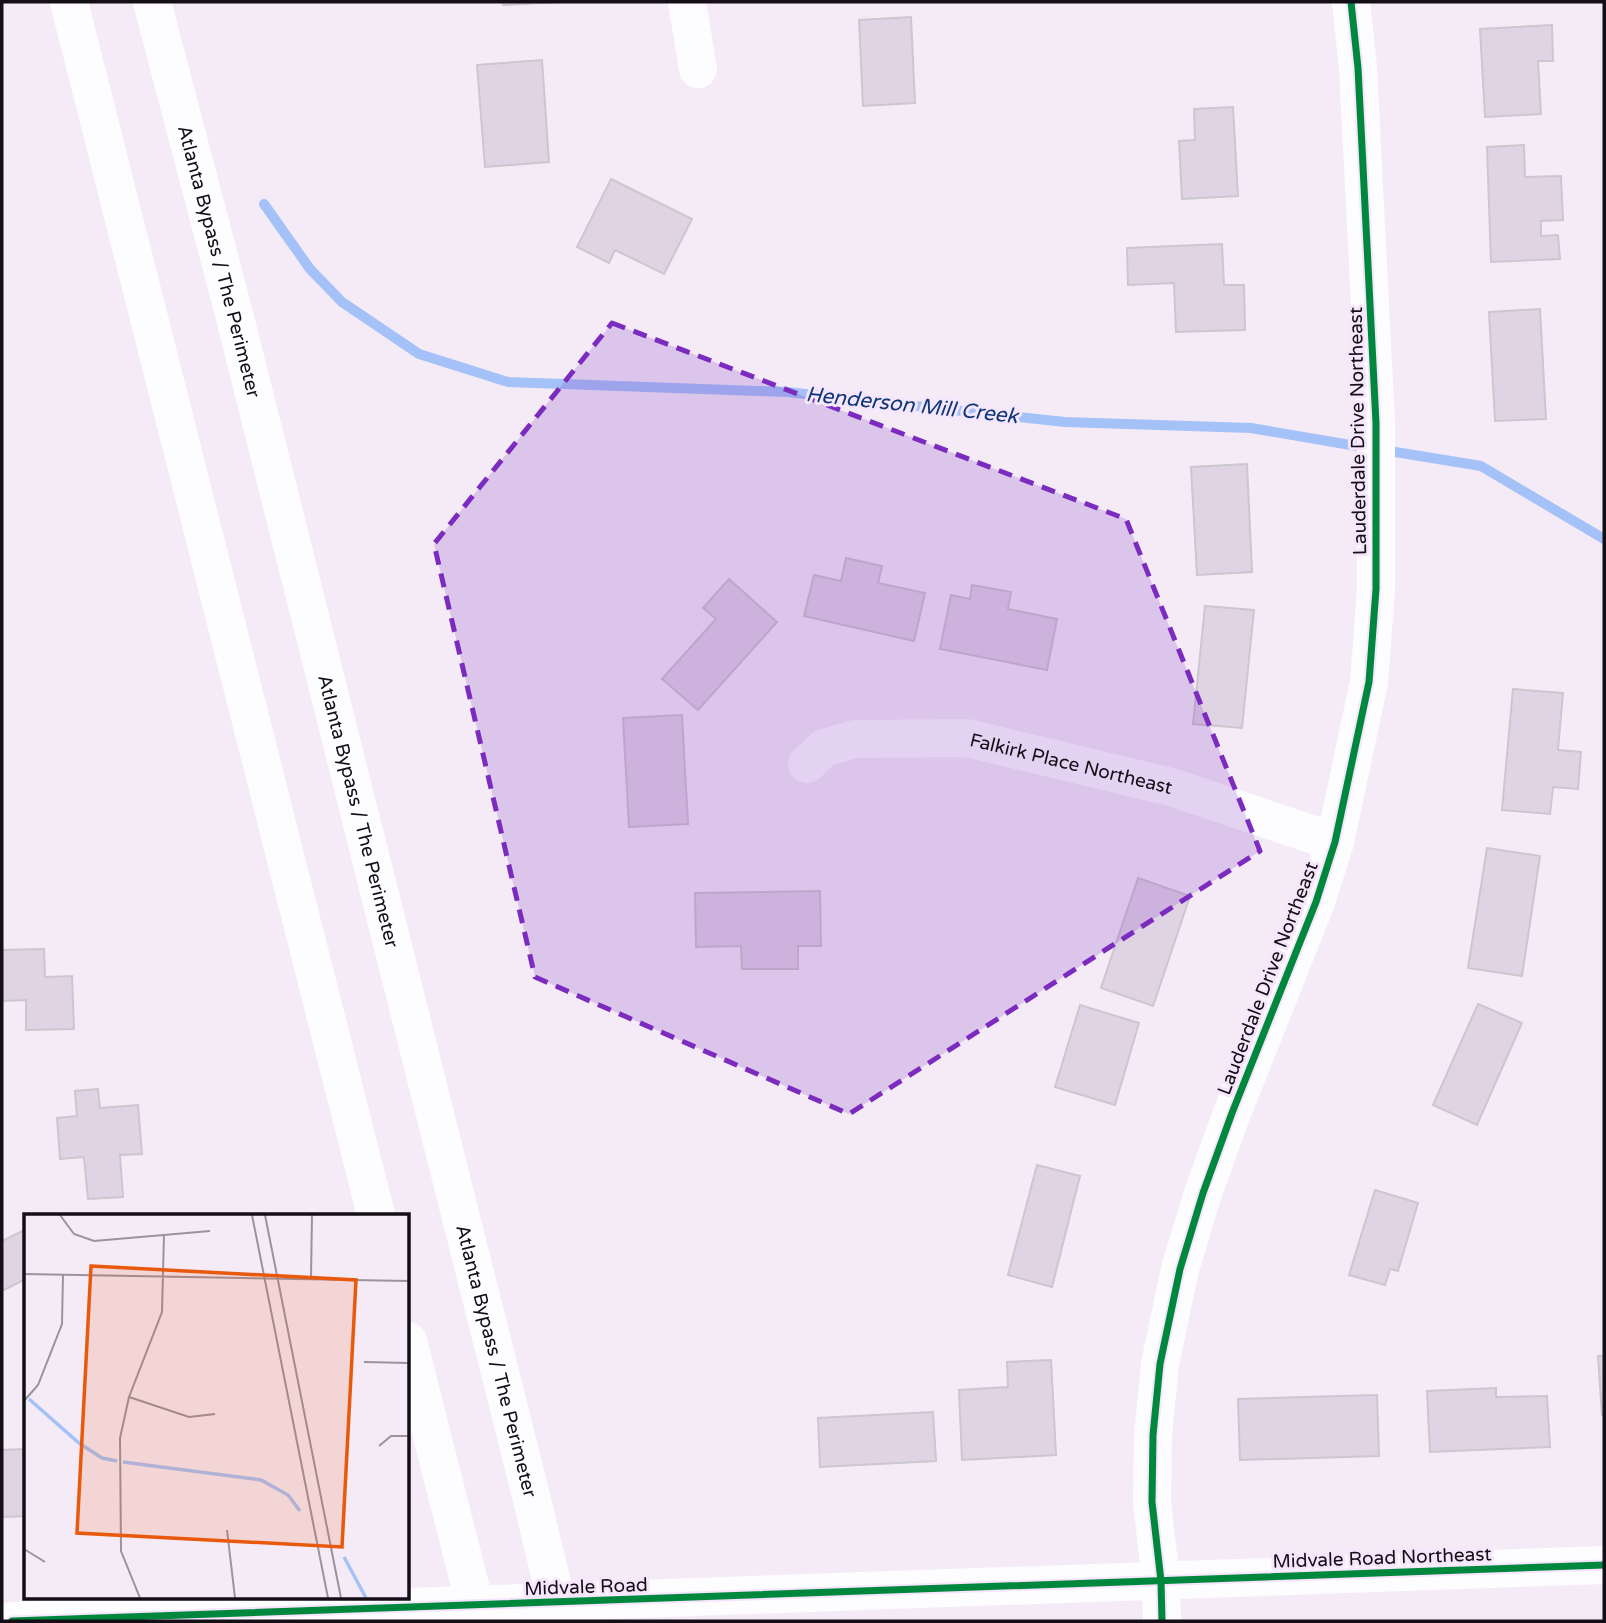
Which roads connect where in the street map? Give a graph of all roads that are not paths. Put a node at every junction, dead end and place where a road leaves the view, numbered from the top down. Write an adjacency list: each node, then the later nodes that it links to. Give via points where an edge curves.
1 (69, 2): 8 (main road)
2 (152, 2): 15 (main road, Atlanta Bypass / The Perimeter, via 237,324)
3 (687, 2): 5 (main road)
4 (1351, 2): 7 (main road, Lauderdale Drive Northeast, via 1376,423 1376,589 1369,682)
5 (698, 69)
6 (807, 764): 7 (main road, Falkirk Place Northeast, via 824,748 855,739 967,738 1171,787)
7 (1335, 842): 11 (main road, Lauderdale Drive Northeast, via 1316,902 1223,1135 1180,1269 1160,1364 1153,1435 1152,1502)
8 (376, 1214)
9 (410, 1350): 14 (main road)
10 (1604, 1565): 11 (main road, Midvale Road Northeast)
11 (1161, 1581): 12 (main road, Midvale Road); 16 (main road, Lauderdale Drive Northeast)
12 (274, 1617): 13 (main road, Midvale Road)
13 (12, 1621)
14 (479, 1621)
15 (561, 1621)
16 (1162, 1621)

